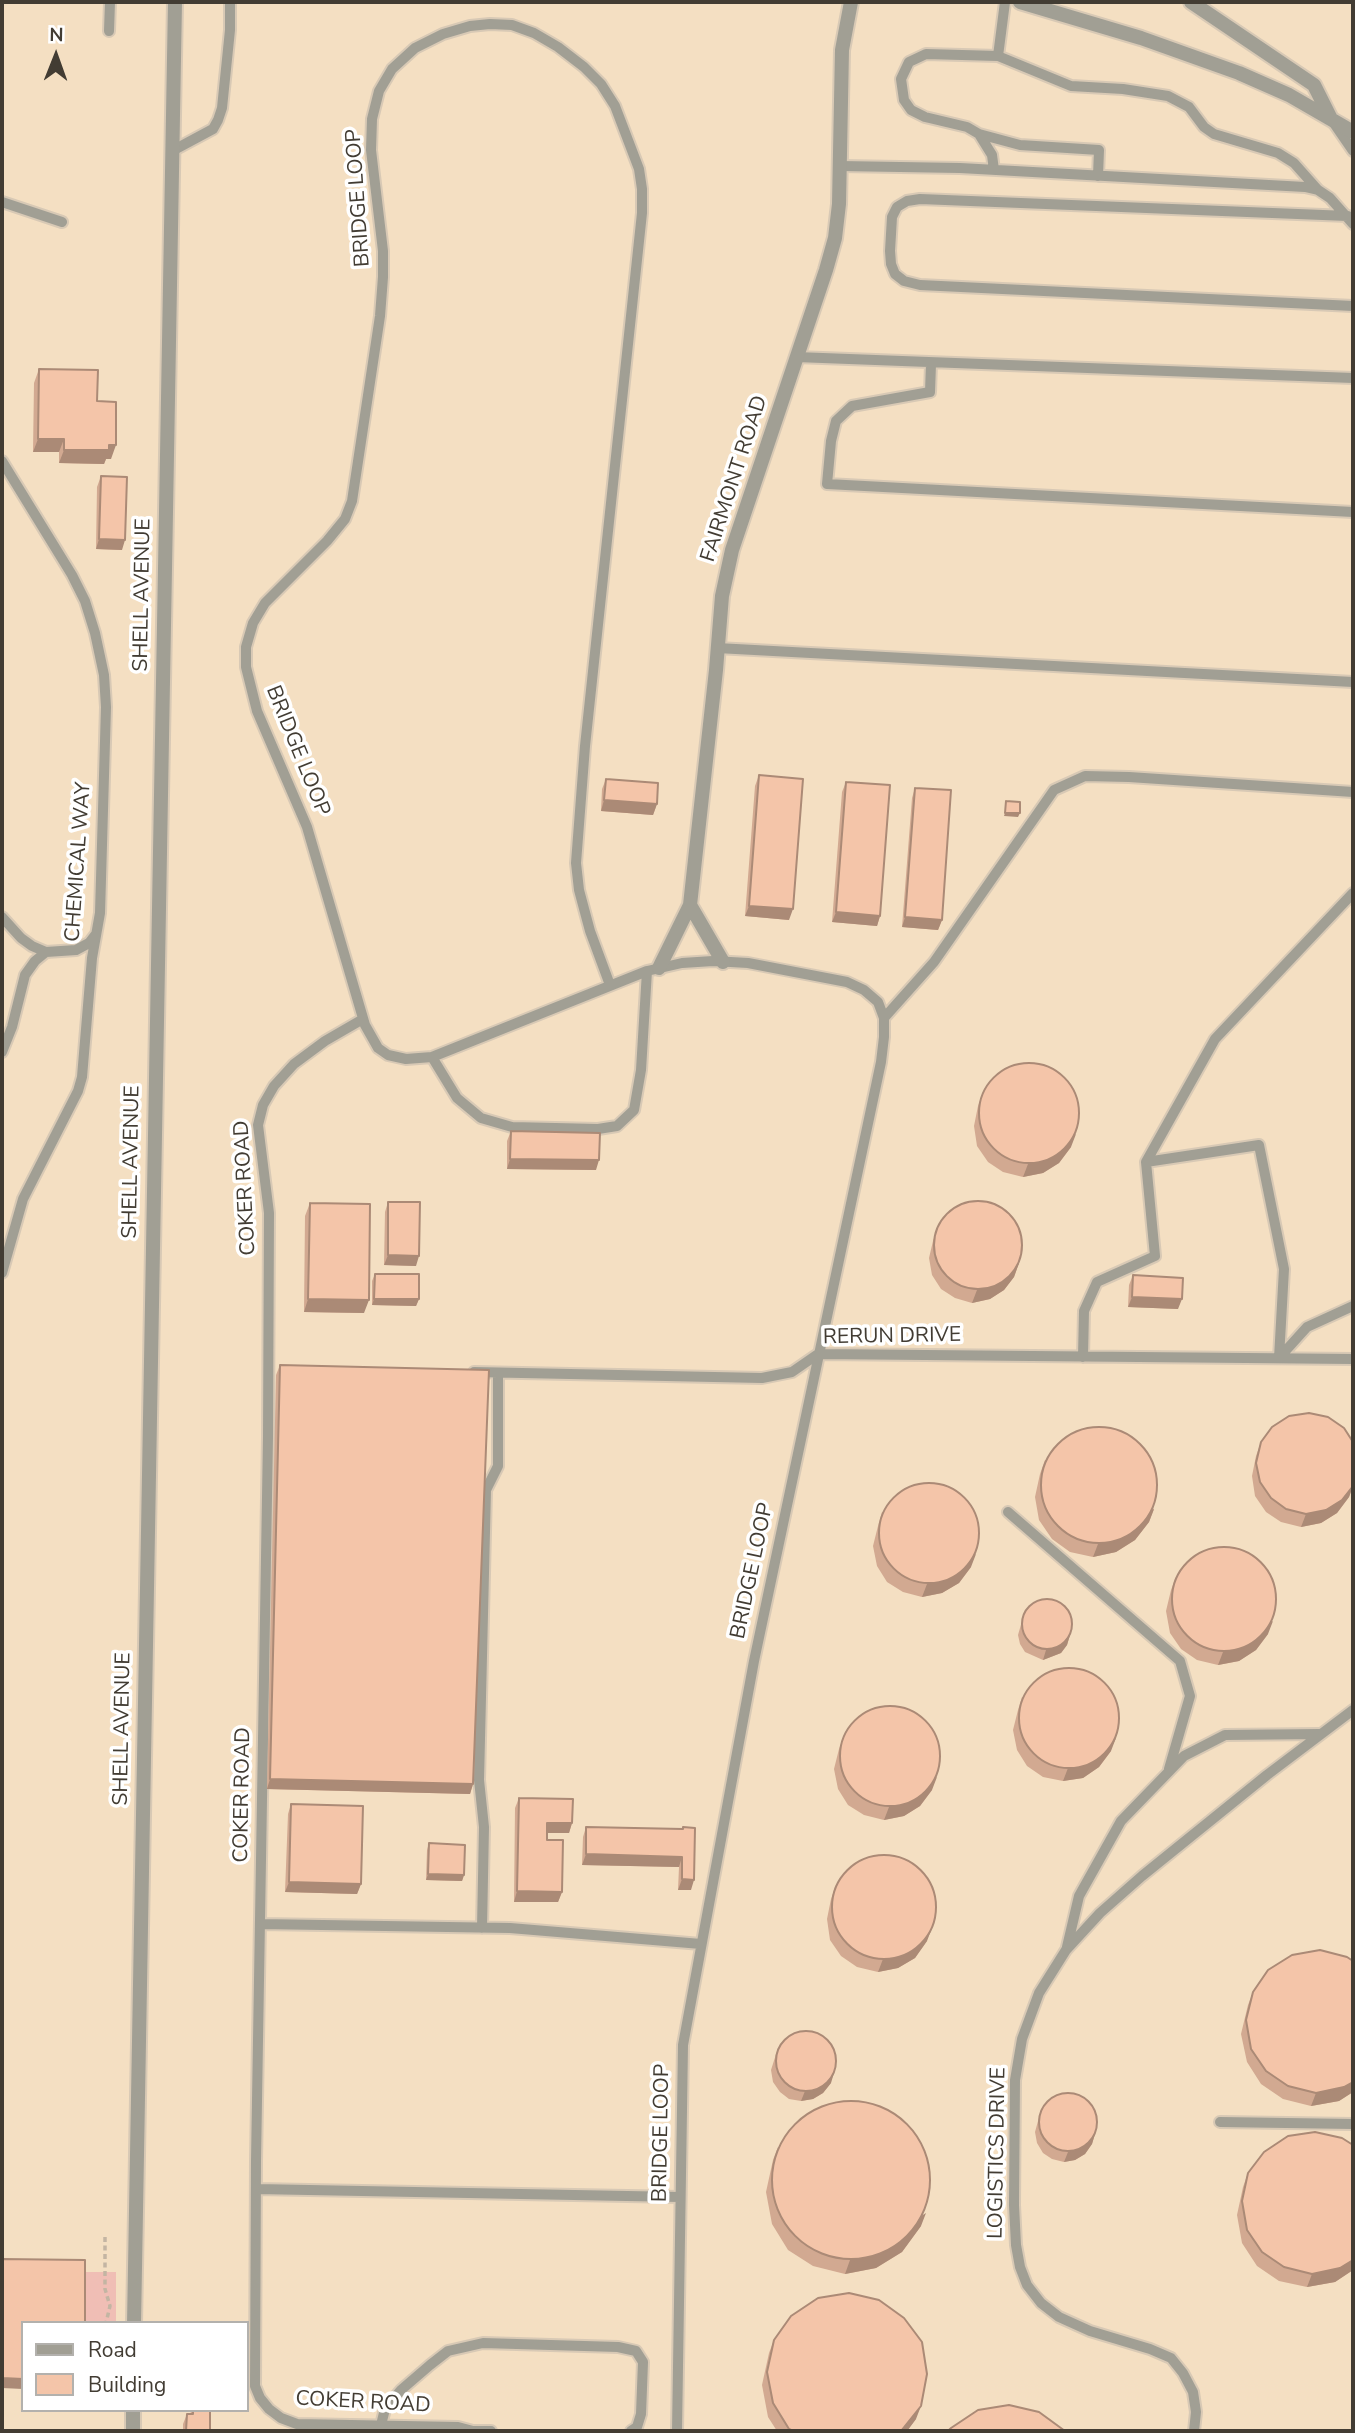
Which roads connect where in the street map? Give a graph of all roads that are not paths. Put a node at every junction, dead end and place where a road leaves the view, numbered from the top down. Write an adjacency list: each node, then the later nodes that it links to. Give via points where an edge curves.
1 (110, 2): 8 (lane)
2 (175, 2): 13 (street, SHELL AVENUE)
3 (230, 2): 13 (lane, via 218,120 213,129)
4 (851, 2): 15 (street, FAIRMONT ROAD, via 842,50)
5 (1004, 2): 9 (lane)
6 (1020, 2): 10 (street, via 1239,73)
7 (1191, 2): 10 (street, via 1314,85)
8 (109, 31)
9 (998, 56): 12 (lane, via 926,54 916,57 903,71 901,89 911,110); 18 (lane, via 1071,86 1168,96 1189,107 1214,135 1278,153 1294,163)
10 (1330, 117): 11 (street); 14 (lane)
11 (1353, 132)
12 (979, 134): 16 (lane, via 992,155); 17 (lane, via 1020,145 1099,150)
13 (172, 151): 67 (street, SHELL AVENUE)
14 (1353, 151)
15 (840, 166): 16 (lane); 23 (street, FAIRMONT ROAD, via 835,238)
16 (994, 170): 17 (lane)
17 (1098, 176): 18 (lane)
18 (1318, 190): 20 (lane)
19 (2, 202): 21 (lane)
20 (1351, 220): 22 (lane, via 920,199 897,207 890,251 895,274 920,285)
21 (62, 222)
22 (1353, 306)
23 (796, 357): 24 (lane); 28 (street, FAIRMONT ROAD, via 732,550)
24 (931, 364): 25 (lane); 27 (lane, via 930,392 852,406 836,421 827,484)
25 (1353, 378)
26 (2, 461): 34 (lane, CHEMICAL WAY, via 85,601 104,675)
27 (1353, 512)
28 (718, 648): 29 (lane); 32 (street, FAIRMONT ROAD)
29 (1353, 682)
30 (1353, 792): 39 (lane, via 1085,776 1054,790 934,962)
31 (1353, 893): 44 (lane, via 1215,1039)
32 (690, 905): 36 (street); 37 (street, FAIRMONT ROAD)
33 (2, 917): 35 (lane, via 21,938)
34 (98, 932): 35 (lane, via 76,950); 45 (lane, CHEMICAL WAY, via 82,1077 23,1199)
35 (46, 952): 41 (lane, via 25,975)
36 (723, 962): 37 (lane, BRIDGE LOOP); 39 (lane, BRIDGE LOOP, via 847,982 878,1002)
37 (653, 969): 38 (lane, BRIDGE LOOP); 43 (lane, via 634,1110 617,1126 512,1127 481,1118 457,1098)
38 (611, 985): 40 (lane, BRIDGE LOOP, via 579,890 576,854 642,214 639,169 615,106 584,67 534,33 512,25 470,26 415,48 392,69 379,91 371,150 383,277 352,500 345,519 327,541 265,603 246,647 257,711 307,827); 43 (lane, BRIDGE LOOP)
39 (884, 1018): 47 (lane, BRIDGE LOOP, via 881,1062)
40 (363, 1019): 43 (lane, BRIDGE LOOP, via 378,1048 388,1055); 51 (lane, COKER ROAD, via 294,1064 263,1105 258,1125 269,1213)
41 (7, 1026): 42 (lane)
42 (2, 1052)
43 (432, 1057)
44 (1146, 1162): 48 (lane, via 1155,1256 1097,1282 1084,1311); 49 (lane, via 1259,1145 1284,1269)
45 (2, 1273)
46 (1353, 1306): 49 (lane, via 1307,1327)
47 (818, 1354): 48 (lane, RERUN DRIVE); 54 (lane, RERUN DRIVE, via 792,1372 762,1378); 61 (lane, BRIDGE LOOP)
48 (1083, 1357): 49 (lane, RERUN DRIVE)
49 (1279, 1358): 50 (lane, RERUN DRIVE)
50 (1353, 1359)
51 (268, 1367): 52 (lane); 59 (lane, COKER ROAD)
52 (281, 1367)
53 (467, 1372): 54 (lane, RERUN DRIVE)
54 (498, 1373): 60 (lane, via 498,1466 486,1490 479,1780 484,1827)
55 (1008, 1512): 58 (lane, via 1180,1661 1190,1696)
56 (1353, 1710): 57 (lane, LOGISTICS DRIVE)
57 (1319, 1734): 58 (lane, via 1225,1735 1184,1756); 62 (lane, LOGISTICS DRIVE, via 1142,1876)
58 (1168, 1772): 62 (lane, via 1121,1821 1079,1896)
59 (260, 1924): 60 (lane); 65 (lane, COKER ROAD)
60 (482, 1928): 61 (lane)
61 (701, 1944): 66 (lane, BRIDGE LOOP, via 683,2045)
62 (1066, 1950): 76 (lane, LOGISTICS DRIVE, via 1039,1993 1022,2039 1015,2080 1014,2205 1020,2266 1041,2304 1059,2317 1171,2358 1193,2392)
63 (1220, 2122): 64 (lane)
64 (1353, 2124)
65 (256, 2189): 66 (lane); 68 (lane, COKER ROAD)
66 (680, 2197): 75 (lane, BRIDGE LOOP)
67 (134, 2321)
68 (251, 2386): 70 (lane, COKER ROAD, via 270,2409 297,2424)
69 (133, 2412): 71 (street)
70 (381, 2425): 72 (lane, COKER ROAD); 74 (lane, via 386,2409 401,2390 430,2365 448,2351 483,2343 636,2351 643,2362 641,2414)
71 (133, 2431)
72 (473, 2431): 73 (lane, COKER ROAD)
73 (491, 2431)
74 (631, 2431)
75 (677, 2431)
76 (1194, 2431)

